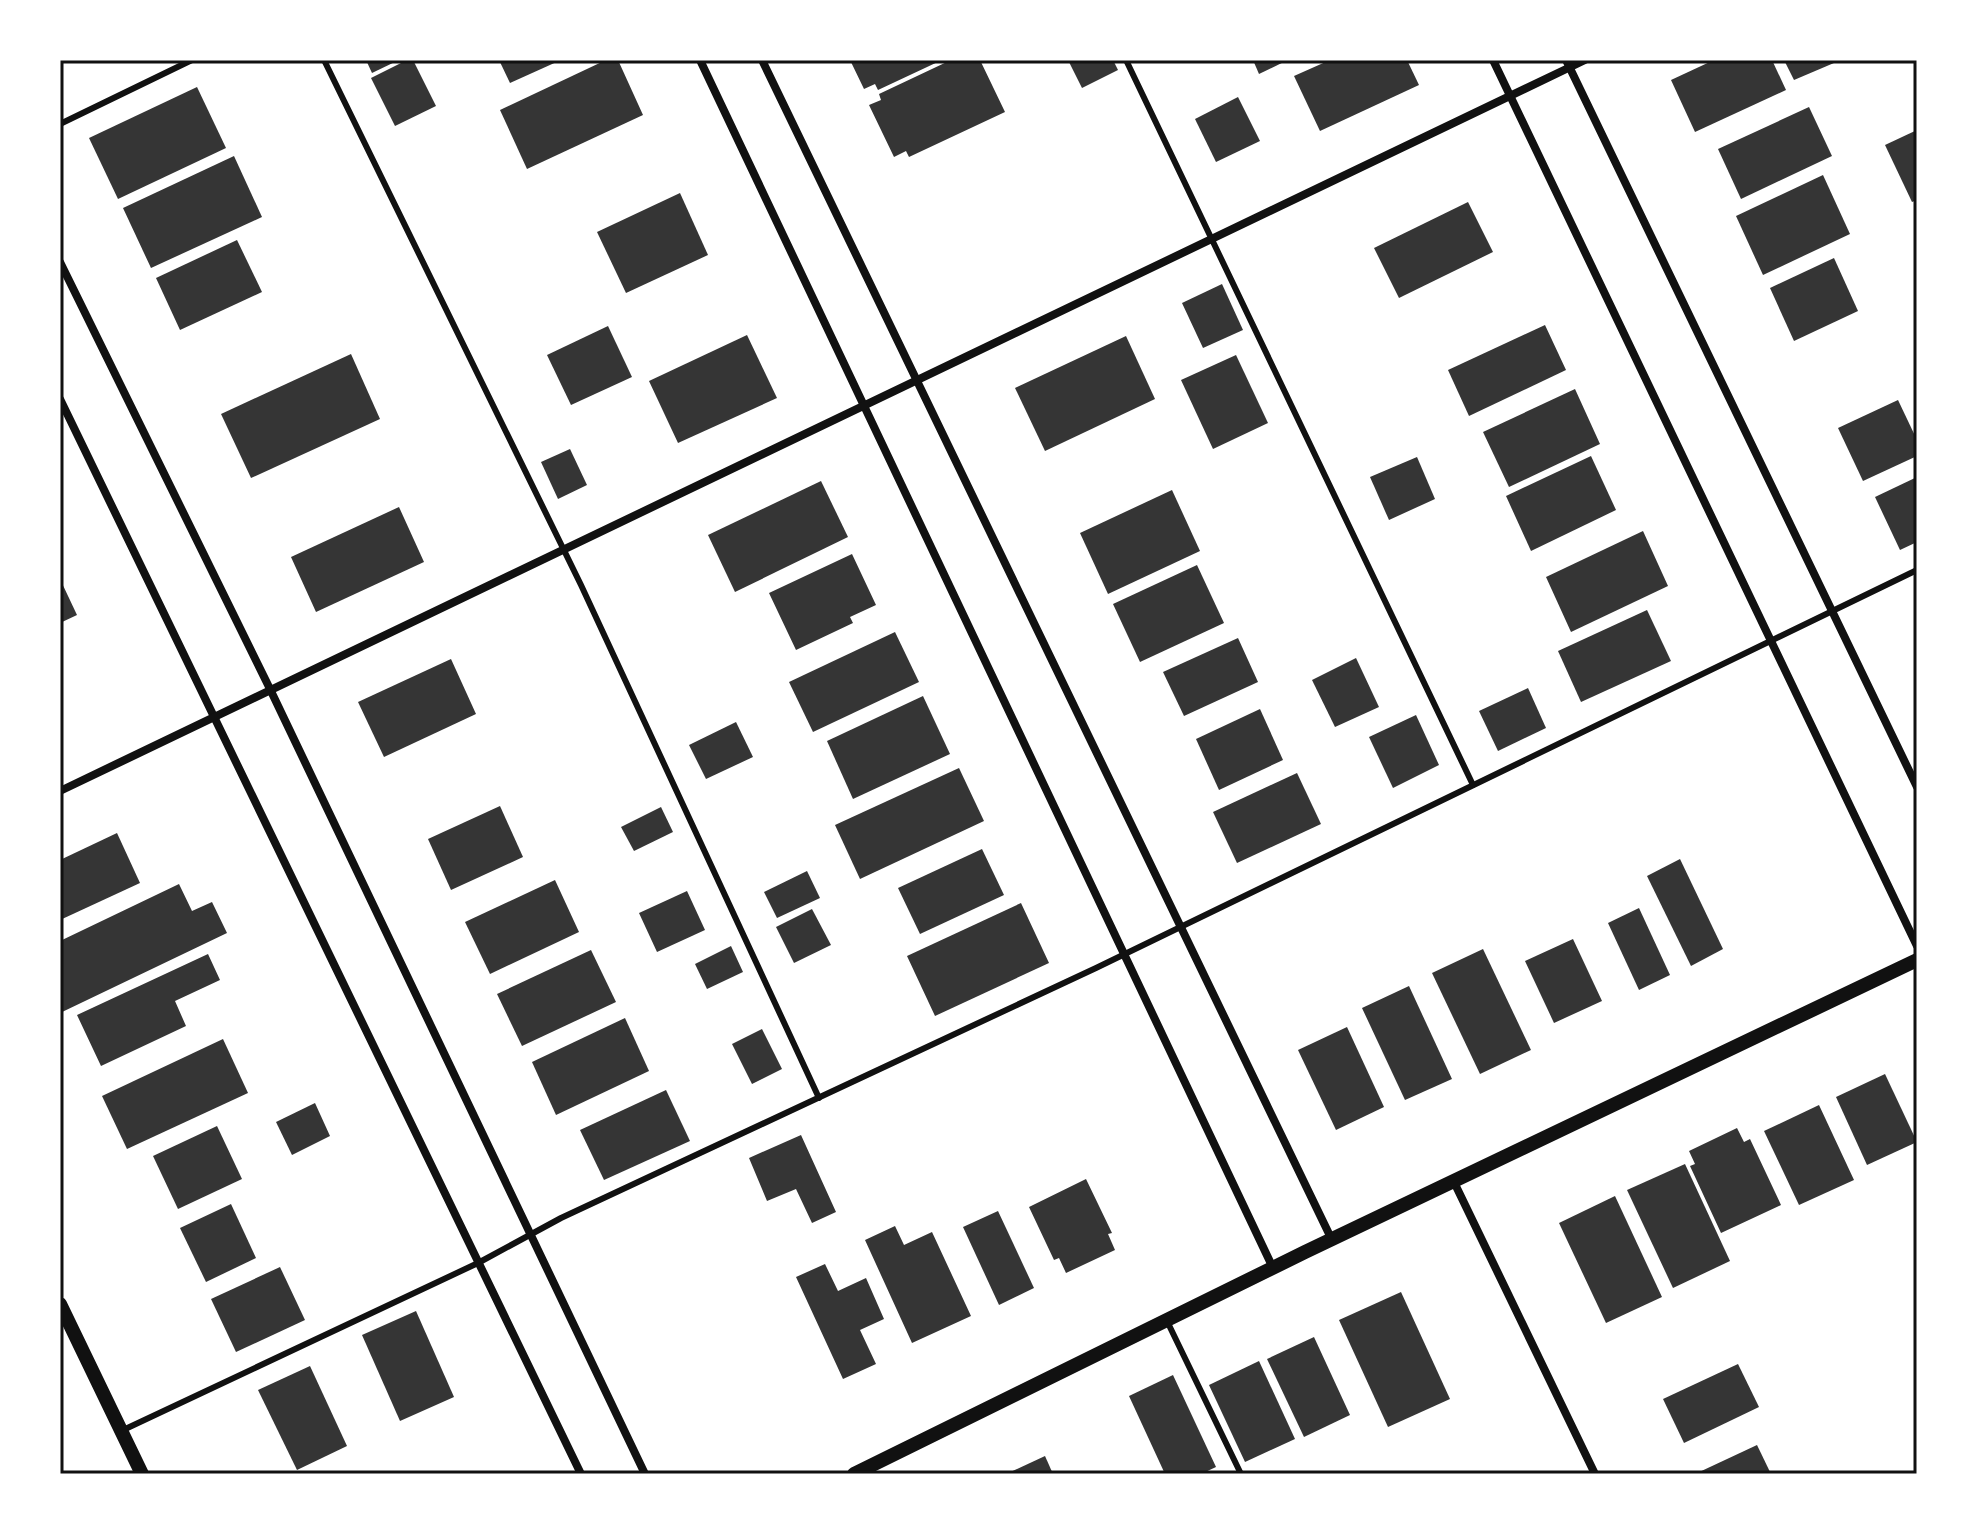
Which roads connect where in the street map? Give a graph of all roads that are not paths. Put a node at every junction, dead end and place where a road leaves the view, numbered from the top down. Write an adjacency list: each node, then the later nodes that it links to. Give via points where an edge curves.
1 (192, 60): 10 (lane)
2 (324, 60): 16 (lane)
3 (700, 60): 15 (street)
4 (762, 60): 13 (street)
5 (1126, 60): 11 (lane)
6 (1493, 60): 9 (street)
7 (1585, 60): 8 (street)
8 (1568, 64): 9 (street); 18 (street)
9 (1509, 95): 11 (street); 19 (street)
10 (60, 124)
11 (1212, 240): 13 (street); 22 (lane)
12 (60, 262): 20 (street)
13 (917, 381): 15 (street); 25 (street)
14 (60, 399): 21 (street)
15 (864, 406): 16 (street); 27 (street)
16 (562, 548): 20 (street); 29 (lane)
17 (1917, 570): 18 (lane)
18 (1832, 612): 19 (lane); 23 (street)
19 (1771, 641): 22 (lane); 26 (street)
20 (270, 689): 21 (street); 31 (street)
21 (214, 716): 24 (street); 33 (street)
22 (1473, 785): 25 (lane)
23 (1917, 787)
24 (60, 791)
25 (1180, 927): 27 (lane); 32 (street)
26 (1917, 946)
27 (1124, 954): 29 (lane); 34 (street)
28 (1917, 960): 30 (street)
29 (819, 1098): 31 (lane)
30 (1454, 1182): 32 (street); 44 (street)
31 (530, 1235): 33 (lane); 41 (street)
32 (1332, 1240): 34 (street)
33 (478, 1263): 37 (lane); 40 (street)
34 (1273, 1268): 36 (street)
35 (60, 1304): 37 (street)
36 (1167, 1321): 38 (street); 43 (lane)
37 (121, 1431): 39 (street)
38 (874, 1470): 42 (street)
39 (142, 1474)
40 (581, 1474)
41 (645, 1474)
42 (854, 1474)
43 (1241, 1474)
44 (1595, 1474)

